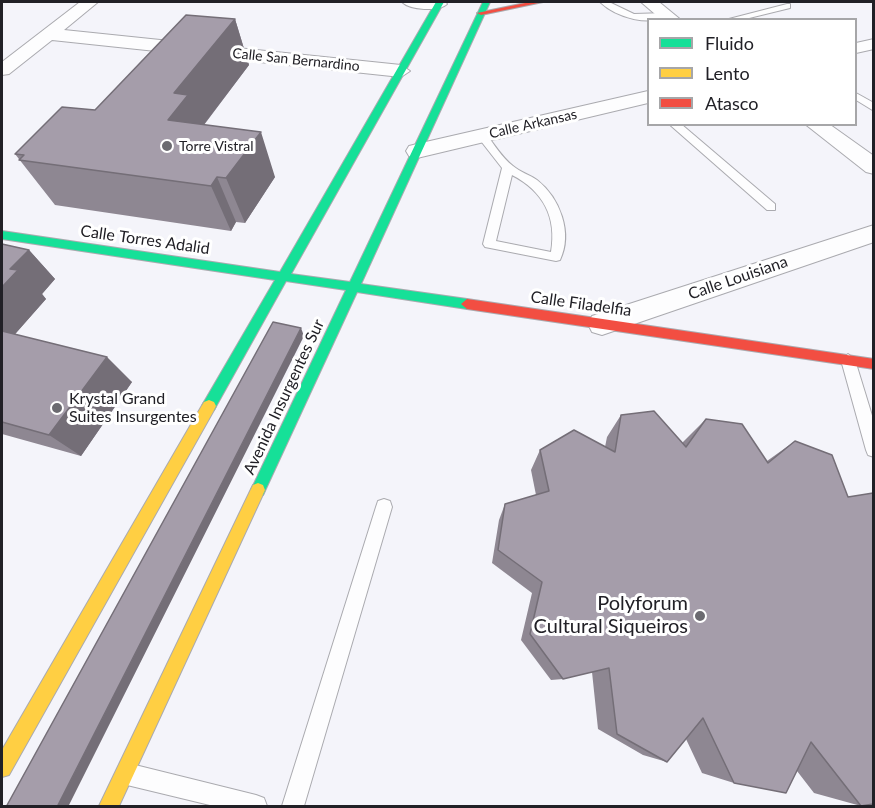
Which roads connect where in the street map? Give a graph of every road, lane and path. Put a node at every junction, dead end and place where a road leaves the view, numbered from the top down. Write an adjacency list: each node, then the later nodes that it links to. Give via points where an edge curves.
1 (90, 2): 11 (street)
2 (410, 2): 6 (street)
3 (539, 2): 8 (main road)
4 (604, 2): 9 (lane, via 627,17)
5 (649, 2): 9 (street)
6 (440, 3): 15 (main road)
7 (787, 6): 10 (lane)
8 (484, 7): 22 (main road, Avenida Insurgentes Sur)
9 (670, 17)
10 (737, 18)
11 (48, 34): 14 (street); 15 (street, Calle San Bernardino)
12 (873, 44): 13 (street)
13 (857, 48)
14 (2, 70)
15 (401, 71): 28 (main road)
16 (857, 97): 18 (lane)
17 (647, 100): 21 (street, Calle Arkansas)
18 (873, 108)
19 (676, 126): 25 (lane)
20 (818, 126): 23 (street)
21 (482, 136): 22 (street, Calle Arkansas); 24 (lane)
22 (417, 151): 29 (main road, Avenida Insurgentes Sur)
23 (873, 167)
24 (508, 168): 24 (lane, via 489,244 556,257 559,228 551,203 531,179)
25 (771, 207)
26 (873, 233): 30 (street, Calle Louisiana)
27 (2, 235): 28 (main road, Calle Torres Adalid)
28 (284, 277): 29 (main road, Calle Filadelfia); 35 (main road)
29 (353, 288): 30 (main road, Calle Filadelfia); 36 (main road, Avenida Insurgentes Sur)
30 (602, 324): 31 (main road, Calle Filadelfia)
31 (848, 360): 32 (main road, Calle Filadelfia); 33 (lane)
32 (873, 364)
33 (873, 450)
34 (384, 507): 39 (lane)
35 (2, 768)
36 (124, 774): 37 (main road, Avenida Insurgentes Sur); 38 (lane)
37 (109, 807)
38 (256, 807)
39 (293, 807)

